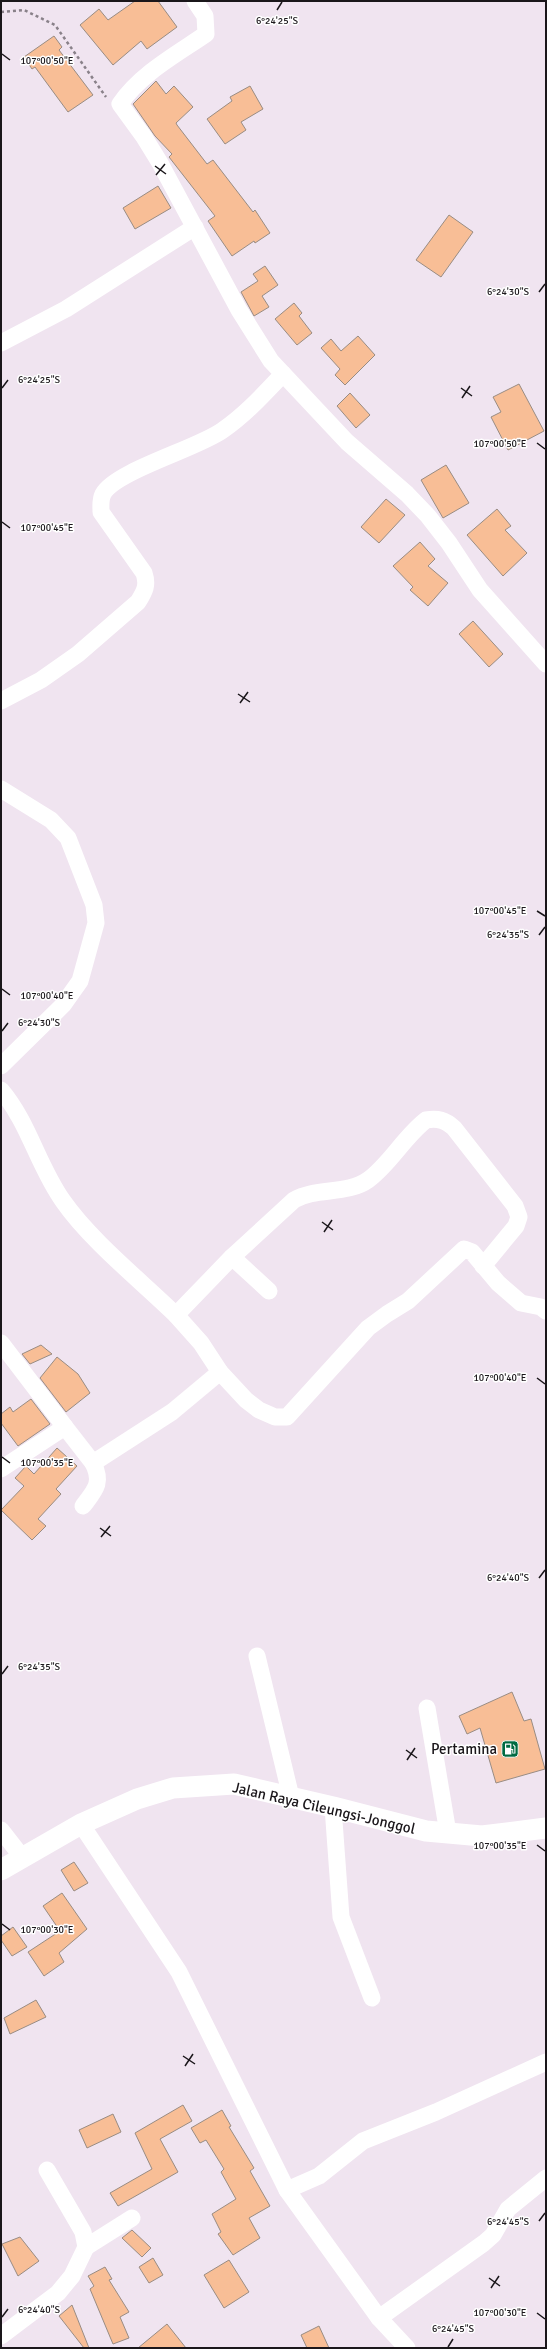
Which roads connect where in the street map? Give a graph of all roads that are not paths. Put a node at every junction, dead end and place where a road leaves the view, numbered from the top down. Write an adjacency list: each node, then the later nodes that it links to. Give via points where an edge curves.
1 (195, 1): 2 (street, via 205,16 206,34 149,74 120,104 152,150)
2 (195, 227): 3 (street, via 66,309); 4 (street, via 239,310 271,361)
3 (1, 343)
4 (283, 374): 5 (street, via 347,442 407,494 428,516 480,590); 6 (street, via 262,397 224,430 204,442 174,452 111,484 103,494 101,512 144,573 147,582 145,591 138,602 78,654 41,680)
5 (546, 664)
6 (1, 701)
7 (1, 789): 8 (street, via 51,820 68,838 94,905 96,923 86,965 76,987 63,1004)
8 (1, 1066)
9 (1, 1090): 14 (street, via 23,1120 51,1182 63,1202 91,1234)
10 (232, 1257): 11 (street, via 294,1200 369,1179 421,1124 426,1120 436,1119 446,1121 458,1132 515,1206 519,1217 516,1226); 12 (street); 14 (street)
11 (483, 1266): 13 (street, via 498,1284 521,1303 541,1307); 16 (street, via 464,1249 408,1301 368,1328 286,1417 275,1417 259,1410)
12 (269, 1291)
13 (546, 1311)
14 (176, 1315): 16 (street, via 201,1343)
15 (1, 1343): 17 (street)
16 (220, 1372): 18 (street, via 172,1412)
17 (65, 1427): 18 (street); 19 (street)
18 (93, 1463): 20 (street, via 98,1474 98,1482)
19 (1, 1469)
20 (83, 1506)
21 (257, 1656): 23 (street)
22 (427, 1708): 28 (street)
23 (291, 1797): 24 (main road, Jalan Raya Cileungsi-Jonggol); 25 (main road, Jalan Raya Cileungsi-Jonggol, via 234,1784 173,1788)
24 (333, 1807): 28 (main road, Jalan Raya Cileungsi-Jonggol, via 426,1831); 31 (street, via 341,1917)
25 (81, 1824): 29 (main road, Jalan Raya Cileungsi-Jonggol); 35 (street, via 179,1972)
26 (546, 1828): 28 (main road, Jalan Raya Cileungsi-Jonggol, via 482,1836)
27 (1, 1830): 29 (street)
28 (448, 1833)
29 (22, 1857): 30 (main road, Jalan Raya Cileungsi-Jonggol)
30 (1, 1870)
31 (372, 1998)
32 (546, 2062): 35 (street, via 436,2112 364,2141 318,2176)
33 (46, 2170): 37 (street, via 83,2232)
34 (546, 2178): 38 (street, via 508,2208 493,2235 484,2243)
35 (287, 2190): 38 (street)
36 (132, 2218): 37 (street)
37 (86, 2247): 39 (street, via 72,2276 58,2293)
38 (378, 2318): 40 (street)
39 (1, 2336)
40 (407, 2348)

